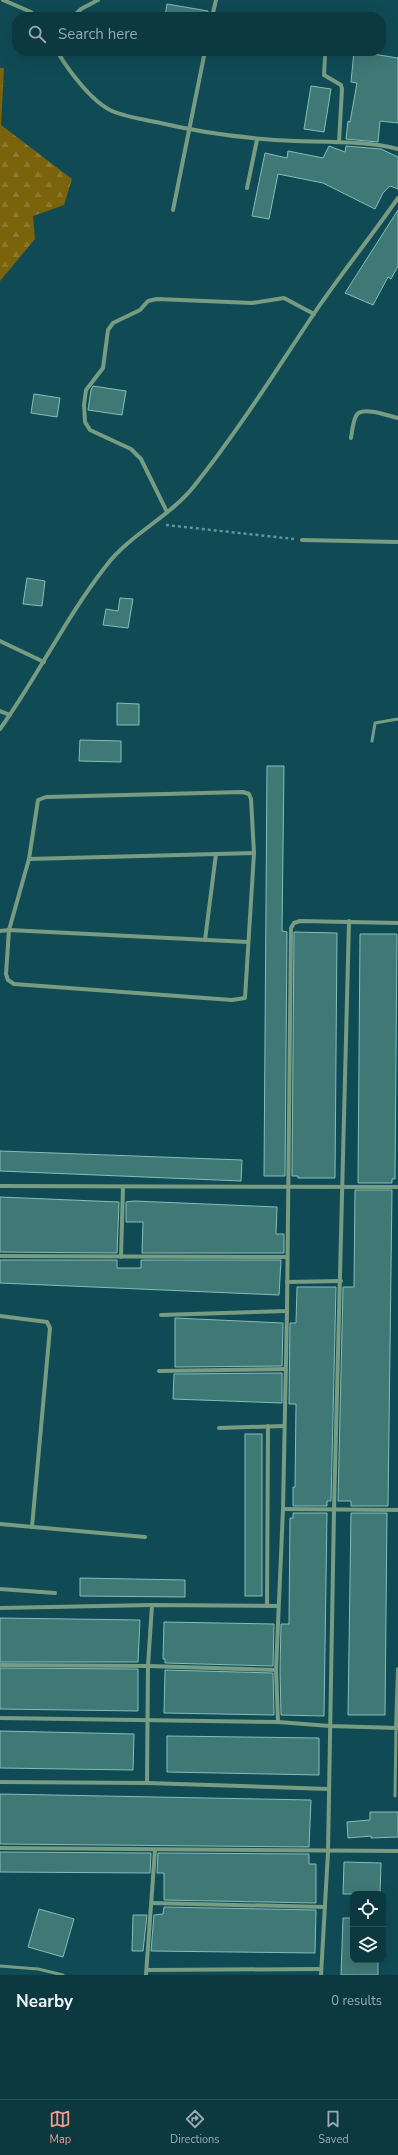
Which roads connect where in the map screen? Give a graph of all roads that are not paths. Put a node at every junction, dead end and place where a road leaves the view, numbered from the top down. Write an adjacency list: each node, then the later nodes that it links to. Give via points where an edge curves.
1 (3, 0): 4 (street)
2 (98, 0): 5 (street)
3 (216, 0): 6 (street)
4 (31, 12)
5 (78, 12)
6 (213, 12)
7 (61, 56): 10 (street, via 84,88 111,111)
8 (204, 56): 10 (street)
9 (324, 57): 12 (street, via 324,75 342,88)
10 (188, 129): 11 (street); 16 (street)
11 (257, 140): 12 (street); 14 (street)
12 (339, 142): 13 (street)
13 (398, 149)
14 (247, 188)
15 (398, 198): 17 (street)
16 (173, 210)
17 (314, 314): 20 (street, via 194,487); 20 (street, via 284,298 252,303 156,299 148,301 140,310 113,323 108,330 103,368 86,390 85,422 90,430 131,449 141,459)
18 (398, 418): 19 (street, via 366,410 360,412 356,416)
19 (351, 438)
20 (167, 512): 24 (street, via 126,544 107,564)
21 (302, 540): 22 (street)
22 (398, 542)
23 (0, 641): 24 (street)
24 (44, 662): 26 (street)
25 (0, 711): 26 (street)
26 (10, 715): 28 (street)
27 (398, 719): 29 (lane, via 375,723)
28 (0, 729)
29 (372, 741)
30 (254, 852): 31 (street); 32 (street, via 251,799 246,792 46,797 38,800); 38 (street)
31 (216, 854): 32 (street); 37 (street)
32 (29, 859): 35 (street)
33 (349, 921): 34 (street); 40 (street, via 300,921 294,923 291,928); 41 (street)
34 (398, 923)
35 (9, 930): 36 (street); 37 (street); 38 (street, via 6,974 11,983 232,1000 243,1000 246,995)
36 (0, 931)
37 (205, 940): 38 (street)
38 (248, 942)
39 (0, 1186): 42 (street)
40 (287, 1186): 41 (street); 42 (street); 46 (street)
41 (343, 1186): 43 (street); 47 (street)
42 (123, 1187): 45 (street)
43 (398, 1187)
44 (0, 1256): 45 (street)
45 (121, 1257): 46 (street)
46 (287, 1257): 48 (street)
47 (341, 1281): 48 (street); 58 (street)
48 (287, 1282): 49 (street)
49 (287, 1311): 50 (street); 52 (street)
50 (161, 1315)
51 (0, 1316): 61 (street, via 40,1319 47,1322 50,1328)
52 (286, 1369): 53 (street); 55 (street)
53 (159, 1371)
54 (268, 1426): 55 (street); 56 (street); 66 (street)
55 (284, 1426): 57 (street)
56 (219, 1428)
57 (283, 1509): 58 (street); 67 (street)
58 (334, 1510): 59 (street); 76 (street)
59 (398, 1510)
60 (0, 1524): 61 (street)
61 (32, 1527): 62 (street)
62 (145, 1537)
63 (0, 1589): 64 (street)
64 (55, 1593)
65 (152, 1605): 66 (street); 68 (street); 70 (street)
66 (267, 1606): 67 (street)
67 (278, 1606): 72 (street)
68 (0, 1608)
69 (0, 1665): 70 (street)
70 (148, 1666): 72 (street); 74 (street)
71 (398, 1669): 77 (street)
72 (276, 1670): 75 (street)
73 (0, 1718): 74 (street)
74 (148, 1719): 75 (street); 79 (street)
75 (278, 1722): 76 (street)
76 (330, 1726): 77 (street); 80 (street)
77 (397, 1728): 81 (lane)
78 (0, 1782): 79 (street)
79 (147, 1783): 80 (street)
80 (329, 1789): 85 (street)
81 (395, 1796)
82 (0, 1848): 83 (street)
83 (155, 1850): 85 (street); 86 (street)
84 (398, 1851): 85 (street)
85 (328, 1852): 87 (street)
86 (152, 1903): 87 (street); 90 (street)
87 (325, 1907): 89 (street)
88 (0, 1966): 91 (lane, via 38,1969)
89 (321, 1969): 90 (street); 92 (street)
90 (147, 1973)
91 (63, 1975)
92 (321, 1975)

